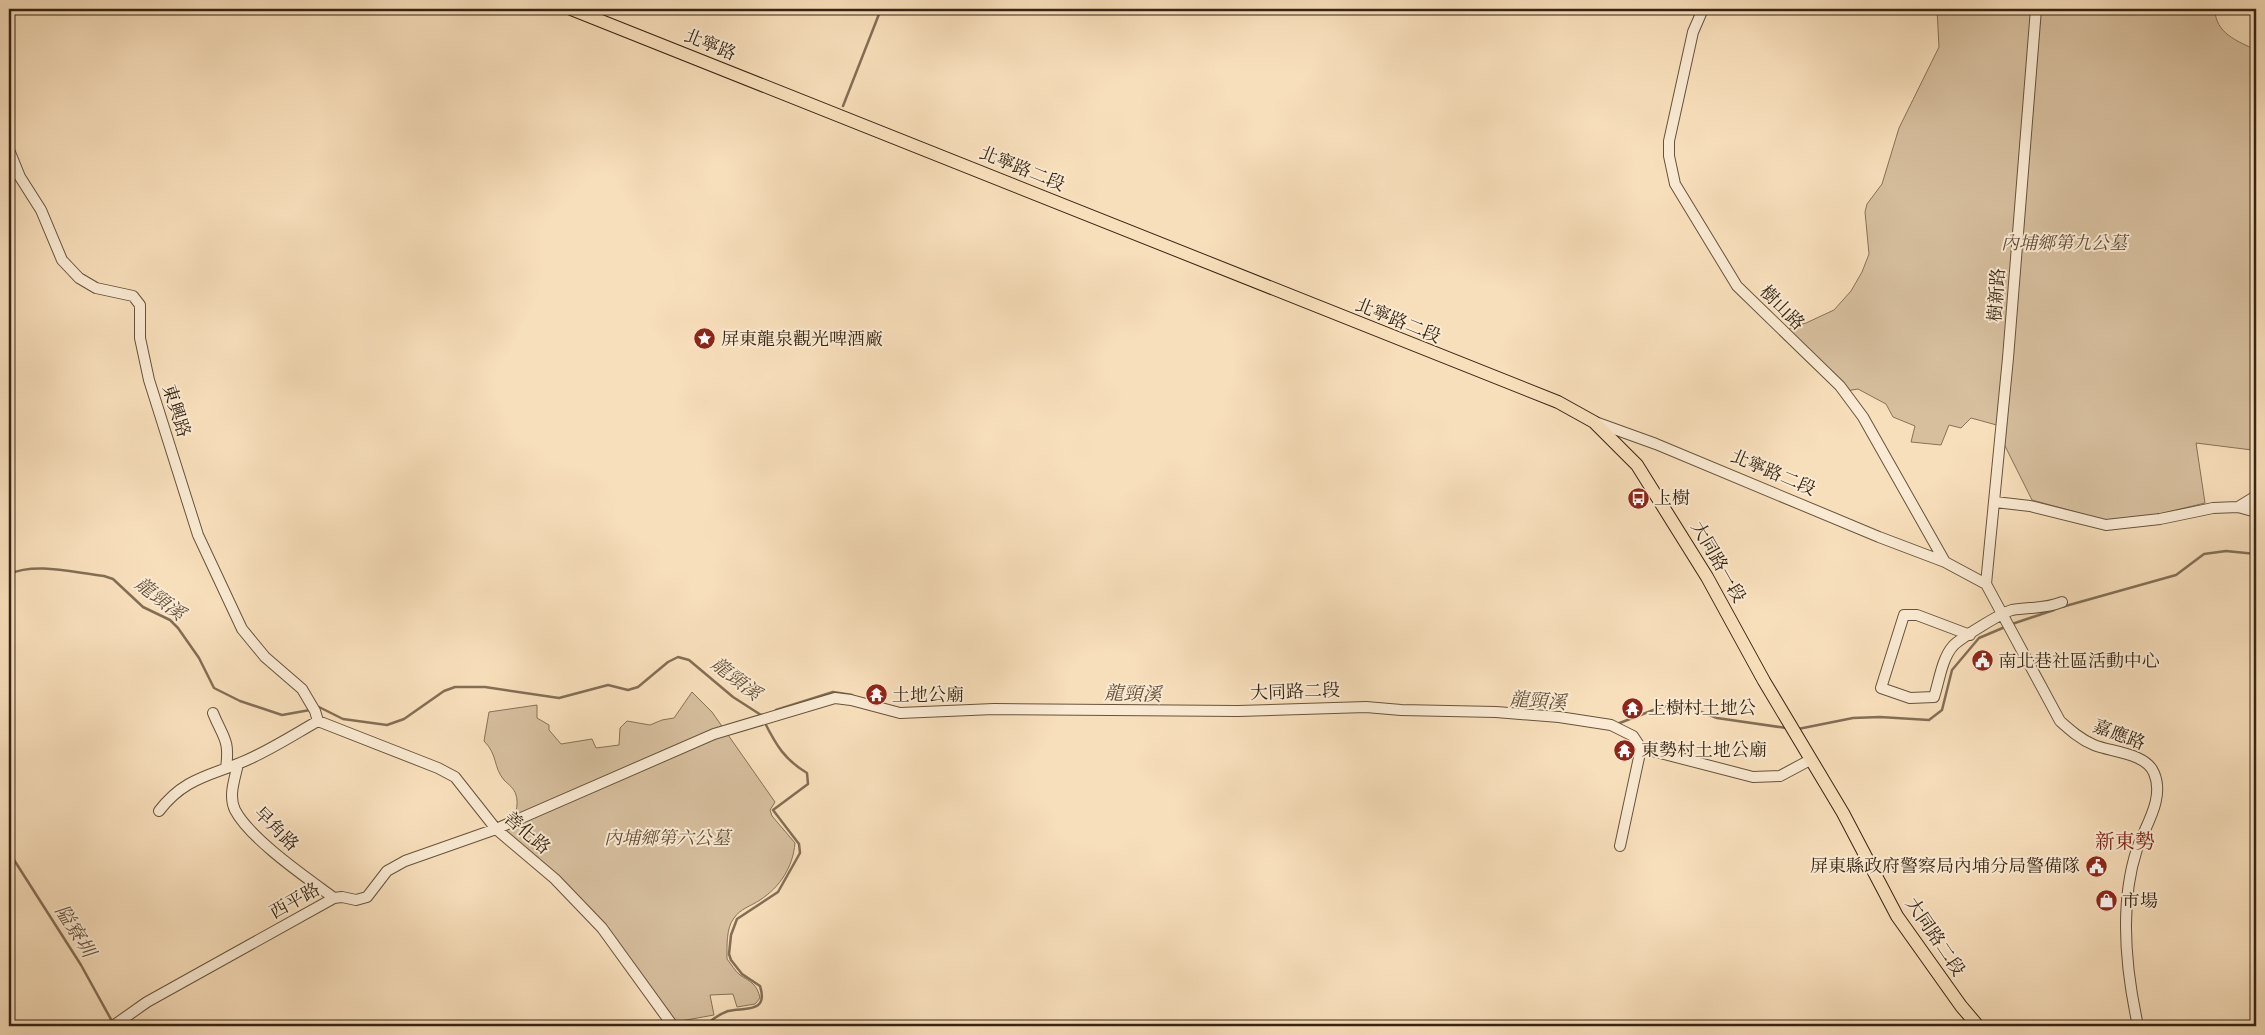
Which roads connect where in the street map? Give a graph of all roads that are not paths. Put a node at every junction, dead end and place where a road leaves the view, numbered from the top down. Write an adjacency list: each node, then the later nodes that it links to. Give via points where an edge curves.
1 (571, 9): 4 (main road, 北寧路)
2 (1703, 9): 11 (street, 樹山路, via 1693,32 1669,141 1675,184 1737,286 1840,386 1863,417)
3 (2036, 9): 8 (street, 樹新路)
4 (837, 114): 6 (main road, 北寧路二段, via 1558,402)
5 (9, 150): 16 (street, 東興路, via 20,177 41,210 62,260 79,278 96,288 133,296 140,305 140,338 149,380 198,535 242,629 265,657 302,689)
6 (1594, 422): 11 (street, 北寧路二段, via 1656,444); 19 (main road, 大同路一段, via 1637,466 1680,532)
7 (2256, 496): 9 (street)
8 (1995, 502): 9 (street, via 2030,506 2106,525); 12 (street, 樹新路)
9 (2238, 507): 10 (street)
10 (2256, 512)
11 (1945, 562): 12 (street)
12 (1986, 584): 14 (street, 嘉應路)
13 (2062, 602): 14 (street, via 2047,608 2012,610)
14 (2007, 621): 15 (street); 31 (street, 嘉應路, via 2060,721 2076,736 2146,763 2154,773 2154,807 2137,849 2127,916 2129,987)
15 (1970, 635): 15 (street, via 1953,646 1934,697 1910,698 1881,688 1904,615 1917,615)
16 (315, 712): 22 (street); 25 (street, 善化路, via 455,777)
17 (213, 713): 23 (street, via 229,748)
18 (757, 721): 20 (street, 大同路二段, via 836,698 909,713 994,709 1238,711 1366,707 1559,717 1612,725 1633,736); 25 (street, 西平路, via 714,734)
19 (1792, 728): 21 (main road, 大同路二段)
20 (1641, 748): 21 (street, 大同路二段, via 1753,777 1780,776); 26 (street)
21 (1810, 760): 30 (main road, 大同路二段, via 1860,843 1897,916)
22 (238, 764): 23 (street); 27 (street, 早角路, via 232,788 235,809 250,829 288,864)
23 (226, 768): 24 (street, via 187,784)
24 (159, 811)
25 (496, 829): 27 (street, 西平路, via 399,864 388,871 367,896 356,900 342,896); 29 (street, 善化路, via 555,879 602,928)
26 (1620, 846)
27 (334, 898): 28 (street, 西平路, via 147,1002)
28 (116, 1024)
29 (673, 1026)
30 (1978, 1026)
31 (2138, 1026)

